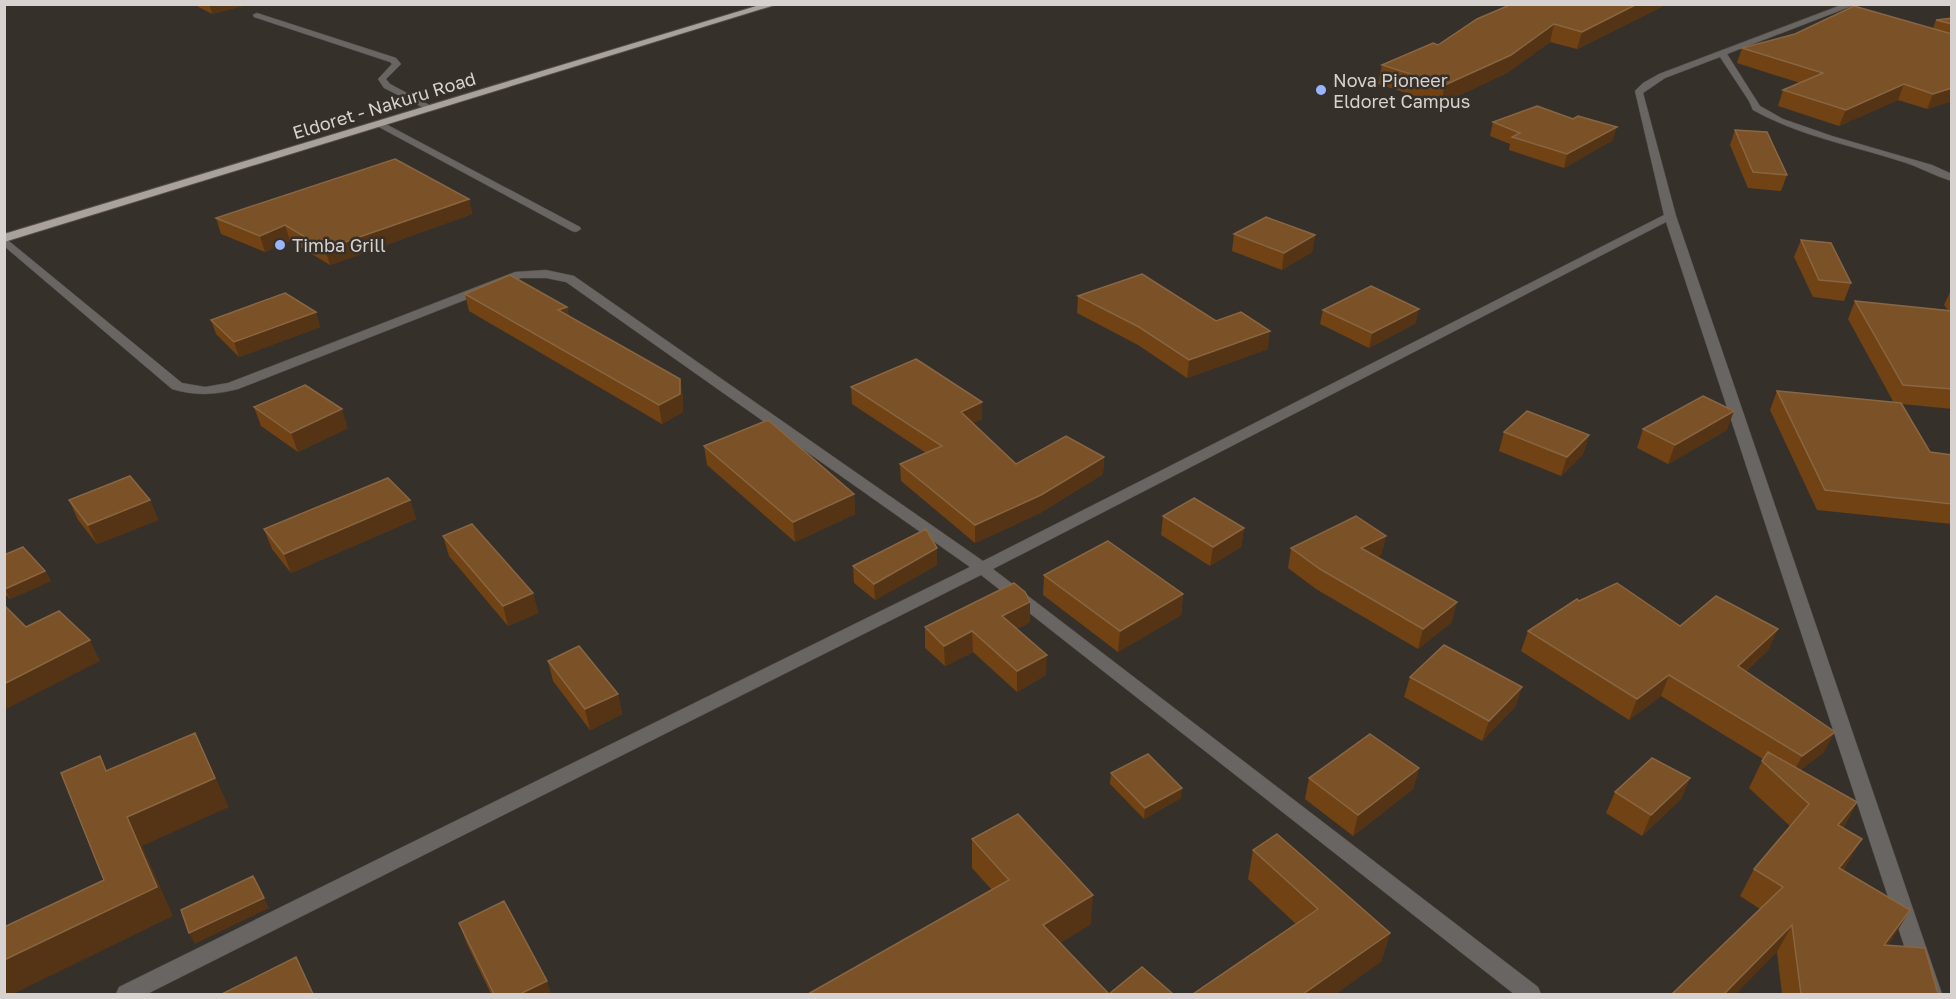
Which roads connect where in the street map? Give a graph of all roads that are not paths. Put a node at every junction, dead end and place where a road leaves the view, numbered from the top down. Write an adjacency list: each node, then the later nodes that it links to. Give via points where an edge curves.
1 (774, 4): 7 (highway, Eldoret - Nakuru Road)
2 (1853, 4): 3 (street)
3 (1835, 12): 5 (street); 6 (street)
4 (257, 15): 7 (lane, via 393,60 397,64 381,80)
5 (1846, 15)
6 (1722, 53): 9 (street, via 1756,108 1776,121 1917,162); 10 (street, via 1662,76 1638,93)
7 (431, 108): 8 (highway, Eldoret - Nakuru Road)
8 (380, 124): 11 (lane); 12 (highway, Eldoret - Nakuru Road)
9 (1952, 178)
10 (1670, 216): 13 (street); 16 (street)
11 (576, 229)
12 (4, 239): 13 (street, via 177,386 199,391 215,392 233,386 519,275 546,274 570,279)
13 (982, 568): 14 (street); 15 (street)
14 (127, 994)
15 (1530, 994)
16 (1931, 994)

